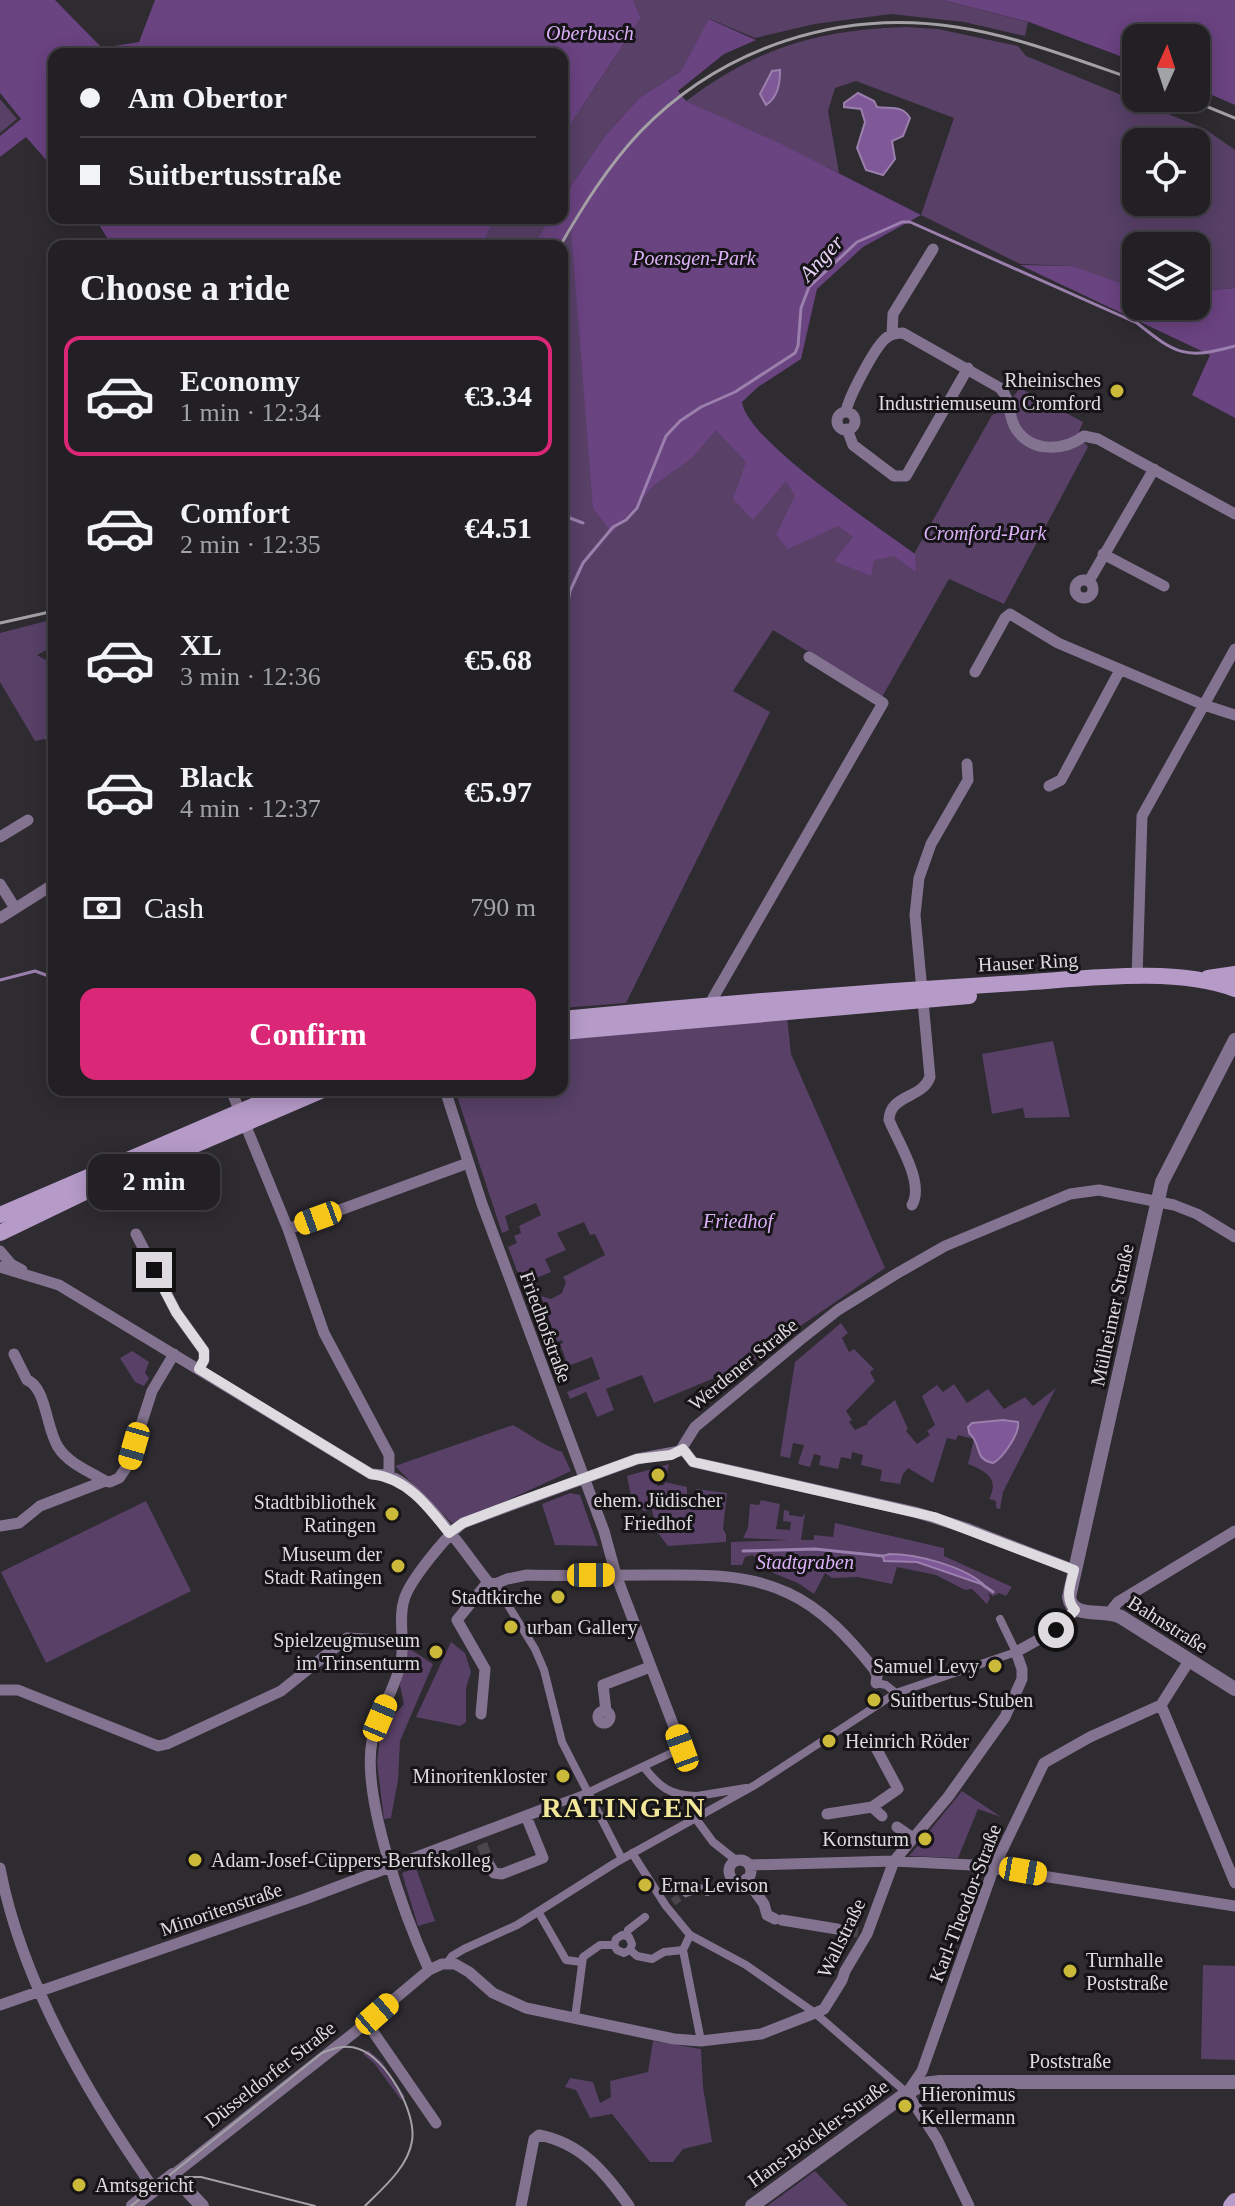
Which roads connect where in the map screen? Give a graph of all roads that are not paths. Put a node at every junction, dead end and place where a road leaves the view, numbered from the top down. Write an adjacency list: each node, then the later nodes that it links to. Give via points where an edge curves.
1 (933, 249): 2 (street, via 893,314)
2 (892, 334): 3 (street, via 903,333); 3 (street, via 837,420 853,445 894,476 906,476)
3 (968, 368): 4 (street, via 1007,395 1017,429 1031,443 1062,447 1091,437)
4 (1154, 469): 5 (street); 6 (street)
5 (1235, 514)
6 (1103, 554): 7 (street); 8 (street)
7 (1089, 581)
8 (1164, 586)
9 (1235, 649): 13 (street)
10 (809, 657): 28 (street, via 883,703 713,998)
11 (1120, 670): 12 (street, via 1058,643 1010,614); 13 (street); 16 (street, via 1061,780)
12 (975, 672)
13 (1204, 705): 14 (street); 24 (street, via 1142,816)
14 (1235, 715)
15 (967, 764): 27 (street, via 968,780 931,844 919,878 915,915)
16 (1049, 786)
17 (28, 820): 18 (street)
18 (0, 837)
19 (0, 884): 21 (street)
20 (48, 888): 21 (street)
21 (15, 908): 22 (street)
22 (0, 918)
23 (1235, 974): 25 (main road, Hauser Ring)
24 (1137, 978): 25 (main road, Hauser Ring); 27 (main road, Hauser Ring)
25 (1199, 979): 26 (main road, Hauser Ring)
26 (1235, 989)
27 (923, 994): 28 (main road, Hauser Ring); 39 (street, via 930,1077 923,1089 889,1111 916,1183)
28 (712, 1012): 29 (main road, Hauser Ring); 30 (main road, Hauser Ring)
29 (568, 1019)
30 (568, 1031)
31 (1235, 1040): 38 (street, Mülheimer Straße)
32 (234, 1096): 36 (street)
33 (280, 1096): 36 (main road)
34 (305, 1096): 36 (main road)
35 (447, 1096): 37 (street, Friedhofstraße)
36 (243, 1117): 41 (main road); 43 (street); 44 (main road)
37 (468, 1163): 43 (street); 55 (street, Friedhofstraße)
38 (1157, 1201): 40 (street, Werdener Straße, via 1087,1190); 46 (street, Werdener Straße, via 1185,1209); 61 (street, Mülheimer Straße)
39 (912, 1205)
40 (1017, 1214): 42 (street); 53 (street, Werdener Straße, via 896,1274 838,1310 695,1427)
41 (0, 1215)
42 (1010, 1225)
43 (288, 1229): 54 (street, via 324,1333 389,1455)
44 (0, 1233)
45 (136, 1234): 52 (street, via 176,1312 204,1351)
46 (1235, 1237)
47 (0, 1251): 49 (street)
48 (0, 1267): 49 (street)
49 (33, 1276): 51 (street, via 59,1285)
50 (14, 1354): 56 (street, via 27,1380 40,1390 57,1446 70,1461)
51 (174, 1354): 52 (street); 56 (street, via 152,1391 128,1465 119,1478)
52 (199, 1369): 54 (street, via 371,1474)
53 (683, 1449): 55 (street); 61 (street, via 693,1462 966,1528)
54 (389, 1476): 59 (street, via 411,1490)
55 (584, 1479): 59 (street, via 463,1523); 60 (street, Friedhofstraße)
56 (105, 1481): 57 (street, via 40,1506 19,1523)
57 (0, 1526)
58 (1235, 1531): 64 (street, via 1118,1602)
59 (449, 1533): 62 (street); 66 (street, via 404,1599)
60 (616, 1575): 62 (street, via 527,1575); 69 (street, Friedhofstraße); 70 (street, via 729,1576 788,1593 830,1621 874,1669)
61 (1072, 1576): 63 (street, Mülheimer Straße, via 1069,1602)
62 (491, 1583): 76 (street, via 457,1620 485,1669); 81 (street, via 535,1649 562,1742)
63 (1075, 1610): 64 (street, Bahnstraße); 67 (street, via 1056,1630)
64 (1110, 1612): 68 (street, Bahnstraße)
65 (1000, 1619): 67 (street)
66 (404, 1641): 72 (street, via 347,1638 263,1701 158,1746 18,1690); 95 (street, via 370,1755)
67 (1016, 1652): 73 (street); 89 (street, Wallstraße, via 1022,1679 1005,1717)
68 (1189, 1661): 71 (street, Bahnstraße); 74 (street)
69 (650, 1667): 75 (street, via 603,1685); 77 (street, Friedhofstraße)
70 (876, 1683): 73 (street)
71 (1235, 1689)
72 (0, 1690)
73 (896, 1693): 80 (street)
74 (1161, 1705): 97 (street, Karl-Theodor-Straße, via 1044,1763); 100 (street)
75 (606, 1711)
76 (481, 1714)
77 (682, 1748): 79 (street, Minoritenstraße)
78 (876, 1748): 82 (street, via 898,1789)
79 (644, 1767): 81 (street, Minoritenstraße); 84 (street, via 658,1786)
80 (755, 1785): 84 (street); 84 (street)
81 (587, 1793): 83 (street, Minoritenstraße); 91 (street)
82 (872, 1807): 85 (street); 87 (street)
83 (544, 1809): 86 (street, Minoritenstraße)
84 (702, 1809): 90 (street); 92 (street, via 713,1842)
85 (827, 1814)
86 (526, 1816): 95 (street, Minoritenstraße, via 480,1839); 96 (street, via 543,1858 502,1874)
87 (882, 1816)
88 (897, 1827): 89 (street)
89 (913, 1838): 93 (street, Wallstraße)
90 (632, 1853): 91 (street); 107 (street)
91 (622, 1859): 104 (street)
92 (737, 1861): 94 (street); 99 (street, via 730,1868 732,1878)
93 (894, 1861): 94 (street); 97 (street); 117 (street, Wallstraße, via 842,1980 824,2009)
94 (749, 1865): 99 (street)
95 (391, 1866): 114 (street); 115 (street, Minoritenstraße)
96 (490, 1866)
97 (994, 1867): 103 (street); 122 (street, Karl-Theodor-Straße, via 922,2071)
98 (0, 1868): 115 (street)
99 (746, 1879): 106 (street, via 767,1915)
100 (1235, 1883)
101 (707, 1892): 102 (street, via 700,1888)
102 (686, 1893)
103 (1235, 1906)
104 (539, 1913): 112 (street, via 566,1960); 113 (street, via 464,1949)
105 (645, 1917): 108 (street)
106 (837, 1929)
107 (690, 1935): 111 (street); 117 (street, via 746,1965)
108 (626, 1936): 109 (street, via 619,1936); 110 (street)
109 (614, 1945): 110 (street, via 619,1952); 112 (street, via 600,1945)
110 (630, 1950): 111 (street, via 652,1959)
111 (683, 1950): 120 (street)
112 (581, 1962): 118 (street)
113 (447, 1963): 114 (street); 118 (street, Wallstraße, via 462,1967 508,2001)
114 (429, 1970): 119 (street, Düsseldorfer Straße)
115 (40, 1991): 116 (street, Minoritenstraße); 125 (street, via 90,2093)
116 (0, 2005)
117 (815, 2013): 120 (street, Wallstraße, via 761,2034); 122 (street)
118 (575, 2018): 120 (street, Wallstraße)
119 (367, 2023): 123 (street); 124 (street, Düsseldorfer Straße)
120 (701, 2041)
121 (1235, 2082): 122 (street, Poststraße, via 940,2082)
122 (907, 2093): 131 (street, Hans-Böckler-Straße); 132 (street, via 937,2139)
123 (436, 2123)
124 (173, 2175): 125 (street, Düsseldorfer Straße); 128 (street)
125 (154, 2189): 127 (street, Düsseldorfer Straße)
126 (1235, 2201): 133 (main road)
127 (133, 2206)
128 (202, 2206)
129 (521, 2206): 130 (street, via 539,2135 567,2142 580,2152 610,2179)
130 (629, 2206)
131 (752, 2206)
132 (969, 2206)
133 (1231, 2206)

